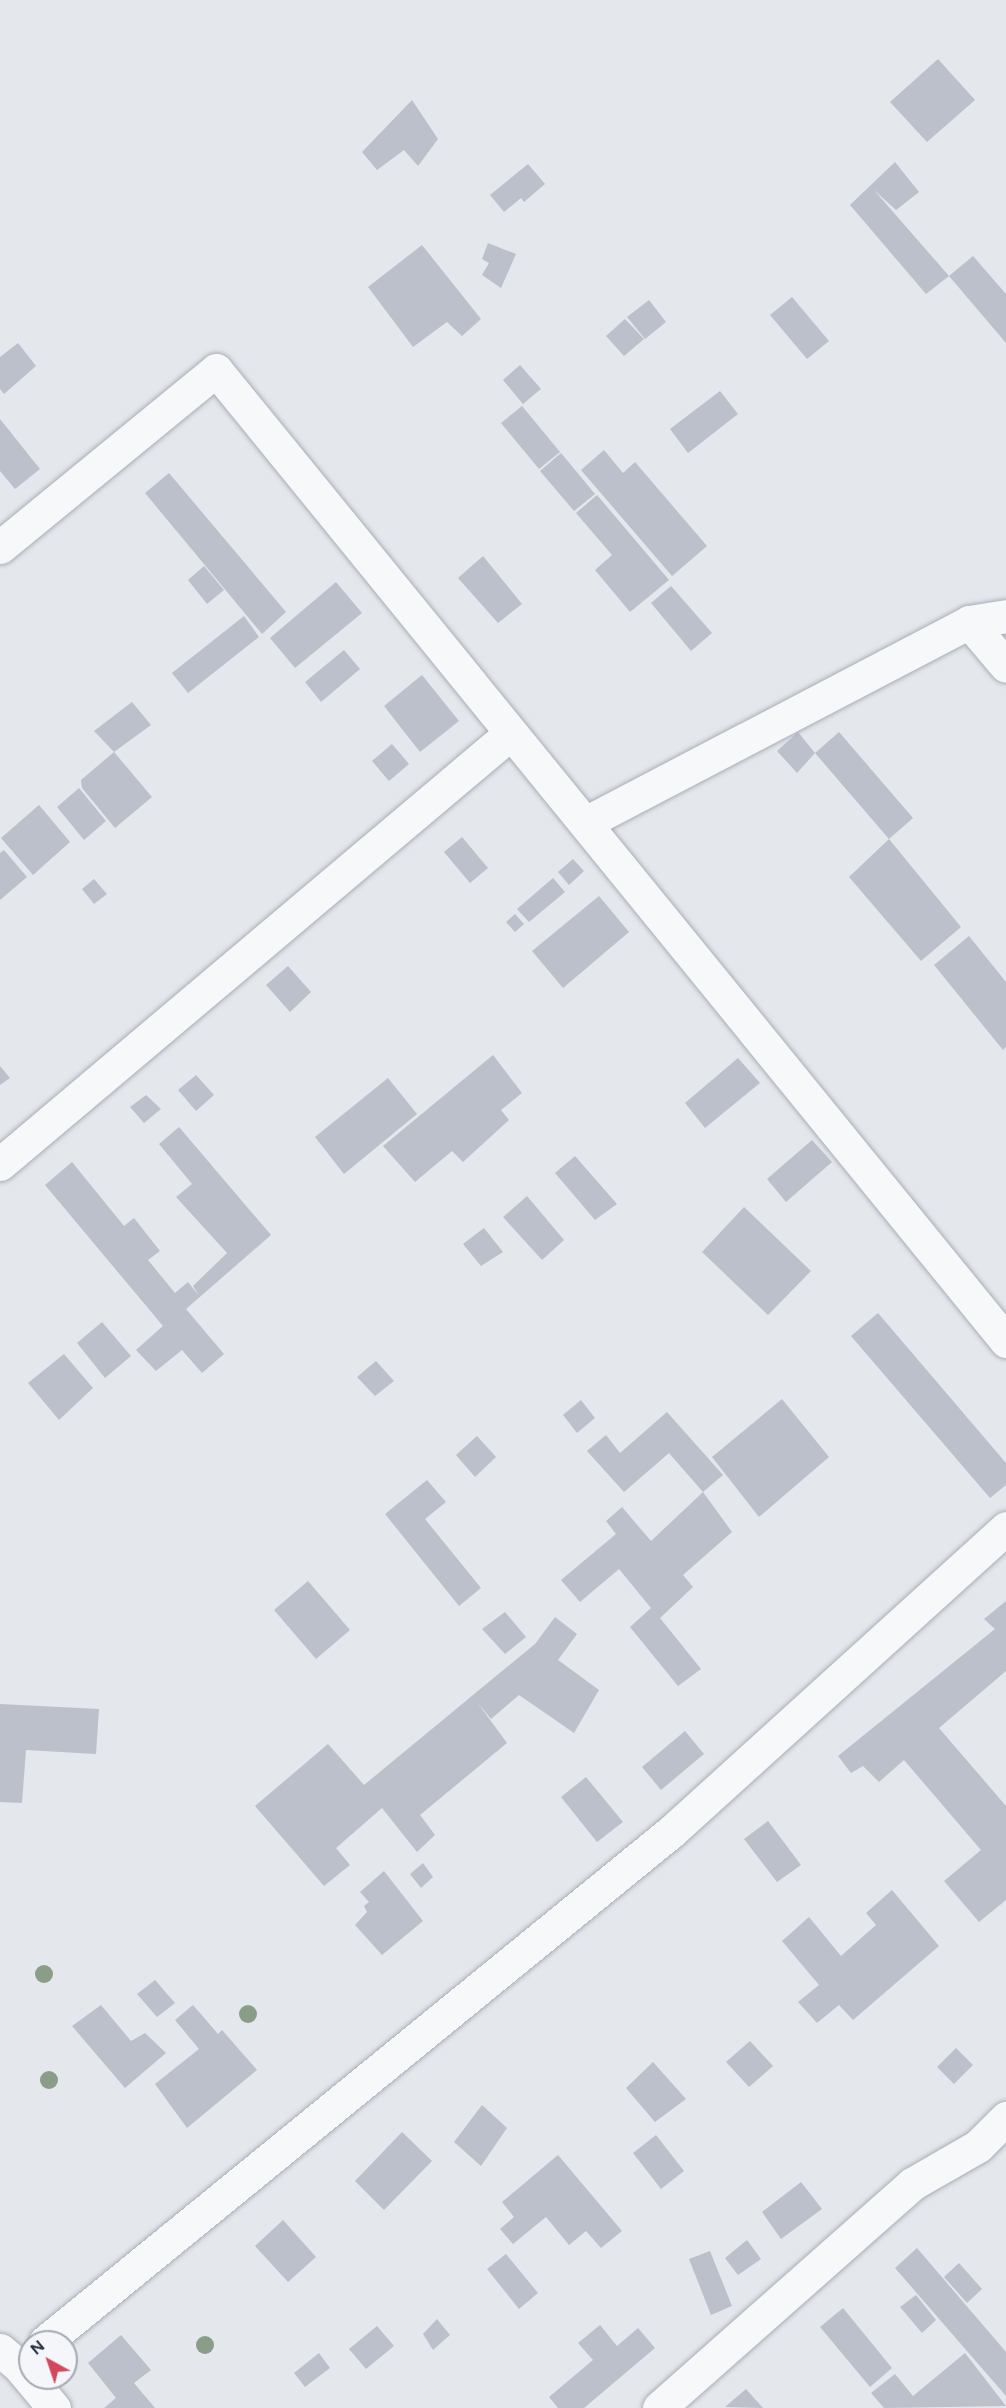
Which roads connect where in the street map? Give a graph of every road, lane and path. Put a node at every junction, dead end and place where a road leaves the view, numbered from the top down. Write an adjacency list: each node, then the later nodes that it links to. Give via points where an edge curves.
1 (0, 547): 5 (street, via 216,370)
2 (1006, 616): 3 (street)
3 (969, 622): 4 (street); 6 (street)
4 (1006, 666)
5 (511, 733): 6 (street); 7 (street)
6 (585, 823): 8 (street)
7 (0, 1164)
8 (1006, 1341)
9 (1006, 1528): 11 (street, via 672,1831)
10 (1006, 2118): 14 (street, via 978,2146 912,2184)
11 (60, 2330)
12 (12, 2362): 13 (street)
13 (54, 2408)
14 (659, 2408)

